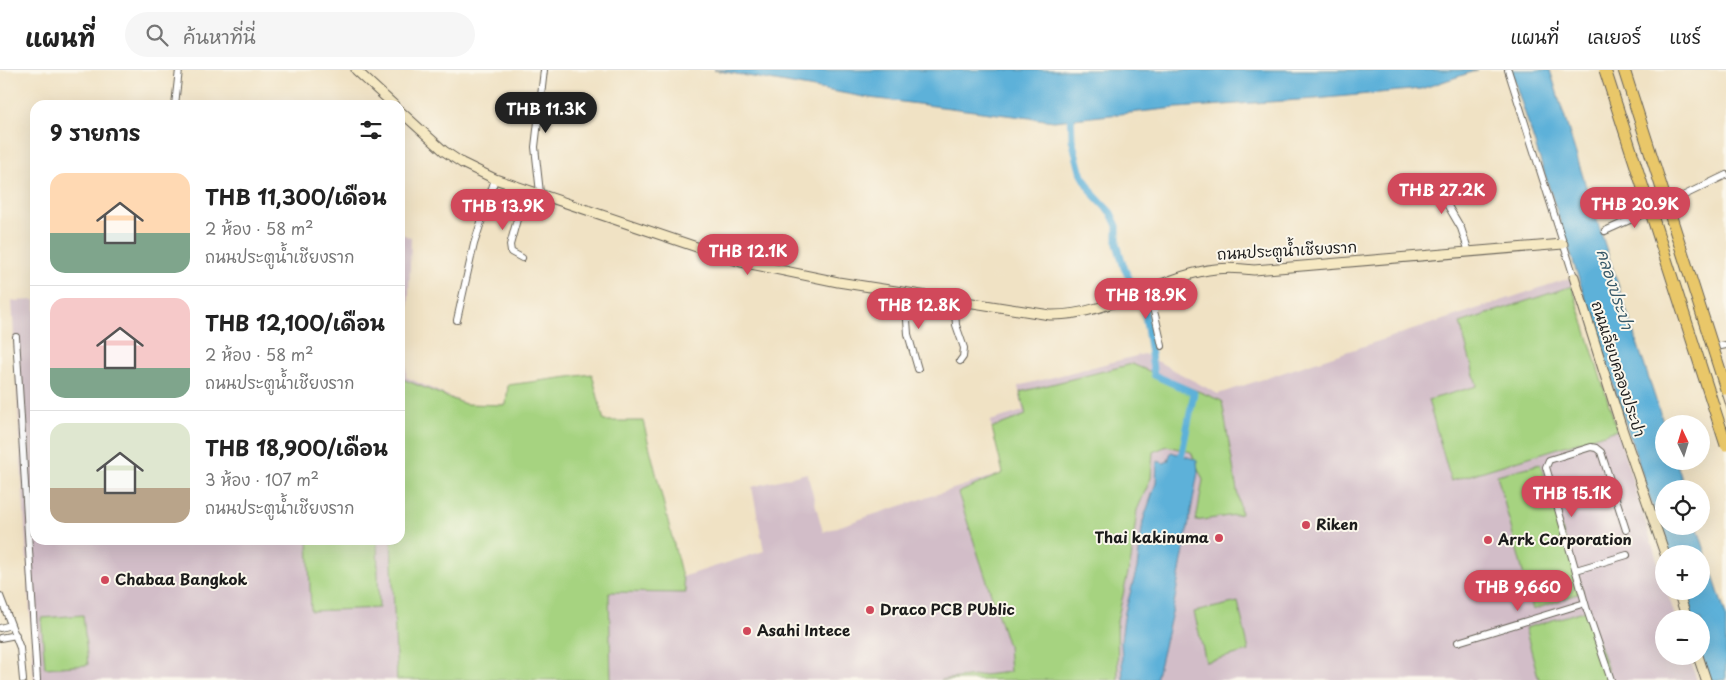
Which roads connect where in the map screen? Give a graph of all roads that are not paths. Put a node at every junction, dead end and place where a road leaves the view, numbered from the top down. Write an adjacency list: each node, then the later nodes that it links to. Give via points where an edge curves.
1 (179, 70): 7 (street)
2 (356, 70): 8 (street)
3 (544, 70): 14 (street, via 535,140)
4 (1508, 70): 17 (street)
5 (1605, 70): 33 (highway, bridge)
6 (1624, 70): 31 (highway, bridge)
7 (176, 100)
8 (389, 100)
9 (405, 116): 12 (street, ถนนประตูน้ำเชียงราก, via 444,151)
10 (1726, 175): 15 (street)
11 (1436, 177): 18 (street, via 1438,189 1461,228)
12 (495, 179): 13 (street, ถนนประตูน้ำเชียงราก); 24 (street, via 474,244)
13 (525, 190): 14 (street, ถนนประตูน้ำเชียงราก); 19 (street, via 510,245 511,252)
14 (540, 194): 22 (street, ถนนประตูน้ำเชียงราก, via 741,262)
15 (1657, 208): 16 (street); 28 (street)
16 (1605, 231)
17 (1563, 244): 18 (street, ถนนประตูน้ำเชียงราก); 20 (street)
18 (1469, 252): 21 (street, ถนนประตูน้ำเชียงราก, via 1254,270 1226,267 1198,272)
19 (522, 258)
20 (1574, 278): 35 (street, ถนนเลียบคลองประปา)
21 (1145, 291): 23 (street, ถนนประตูน้ำเชียงราก, via 1065,315); 27 (street)
22 (905, 292): 23 (street, ถนนประตูน้ำเชียงราก); 30 (street, via 908,334)
23 (954, 299): 29 (street, via 956,325 964,348)
24 (457, 320)
25 (16, 337): 47 (street)
26 (1726, 345): 28 (street)
27 (1162, 346)
28 (1703, 350): 32 (street)
29 (960, 361)
30 (918, 370)
31 (1726, 390)
32 (1726, 422)
33 (1726, 445)
34 (1626, 530): 37 (street, via 1598,449 1591,448 1549,460 1546,467)
35 (1662, 545)
36 (1627, 555): 37 (street)
37 (1576, 570): 39 (street)
38 (0, 596): 40 (street)
39 (1585, 603): 44 (street); 48 (street)
40 (11, 624): 41 (street); 42 (street)
41 (0, 628)
42 (16, 635): 43 (street); 46 (street)
43 (0, 638)
44 (1458, 642)
45 (1701, 665): 49 (street)
46 (23, 680)
47 (37, 680)
48 (1611, 680)
49 (1706, 680)

